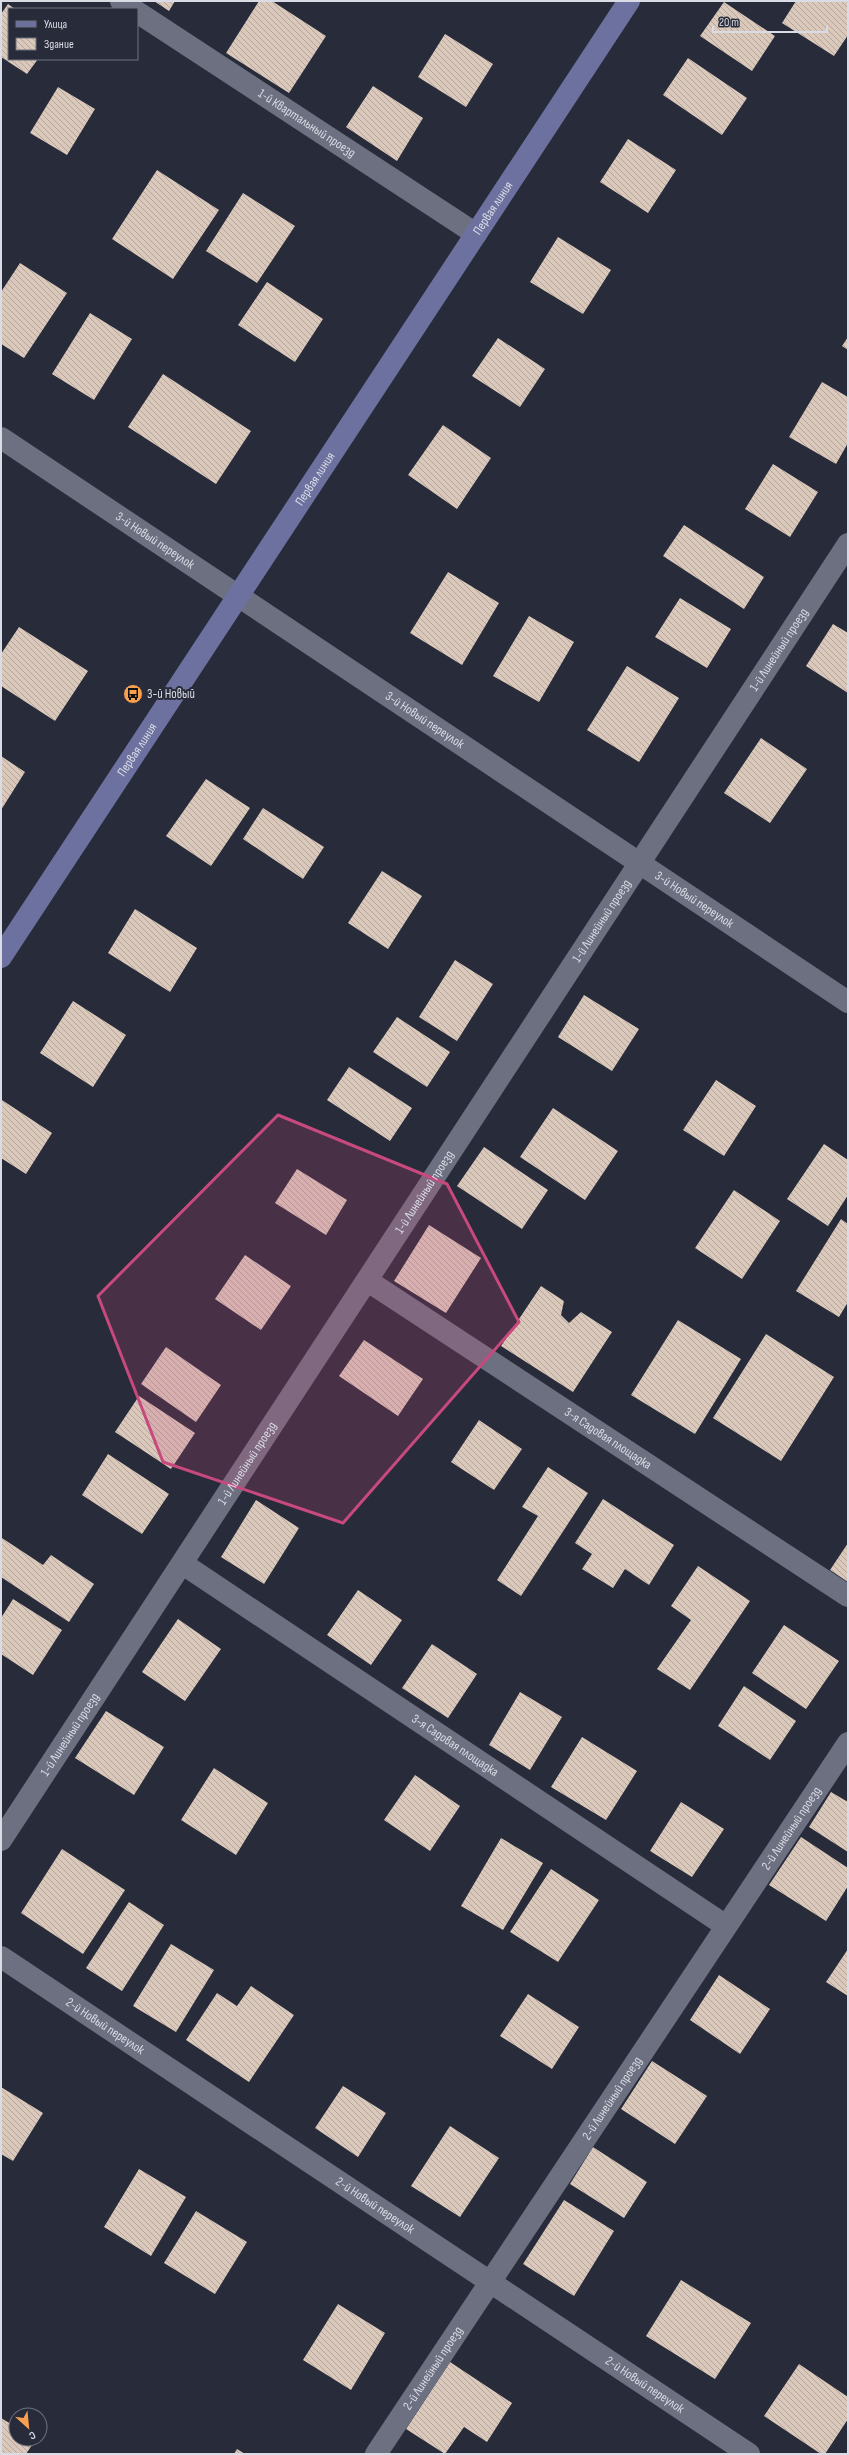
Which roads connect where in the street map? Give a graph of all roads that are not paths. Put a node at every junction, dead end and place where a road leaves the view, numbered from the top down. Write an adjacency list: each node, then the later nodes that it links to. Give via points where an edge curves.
1 (121, 1): 3 (street)
2 (629, 1): 5 (main road, Первая линия)
3 (132, 8)
4 (138, 13): 5 (street, 1-й Квартальный проезд)
5 (476, 234): 8 (main road, Первая линия)
6 (1, 438): 8 (street, 3-й Новый переулок)
7 (848, 544): 9 (street, 1-й Линейный проезд)
8 (238, 597): 9 (street, 3-й Новый переулок); 10 (main road, Первая линия)
9 (640, 864): 11 (street, 3-й Новый переулок); 12 (street, 1-й Линейный проезд)
10 (1, 957)
11 (848, 1002)
12 (368, 1281): 13 (street, 1-й Линейный проезд); 14 (street, 3-я Садовая площадка)
13 (183, 1564): 16 (street, 1-й Линейный проезд); 17 (street, 3-я Садовая площадка)
14 (848, 1596)
15 (848, 1743): 17 (street, 2-й Линейный проезд)
16 (1, 1840)
17 (726, 1926): 19 (street, 2-й Линейный проезд)
18 (1, 1957): 19 (street, 2-й Новый переулок)
19 (490, 2282): 20 (street, 2-й Линейный проезд); 21 (street, 2-й Новый переулок)
20 (376, 2454)
21 (749, 2454)

